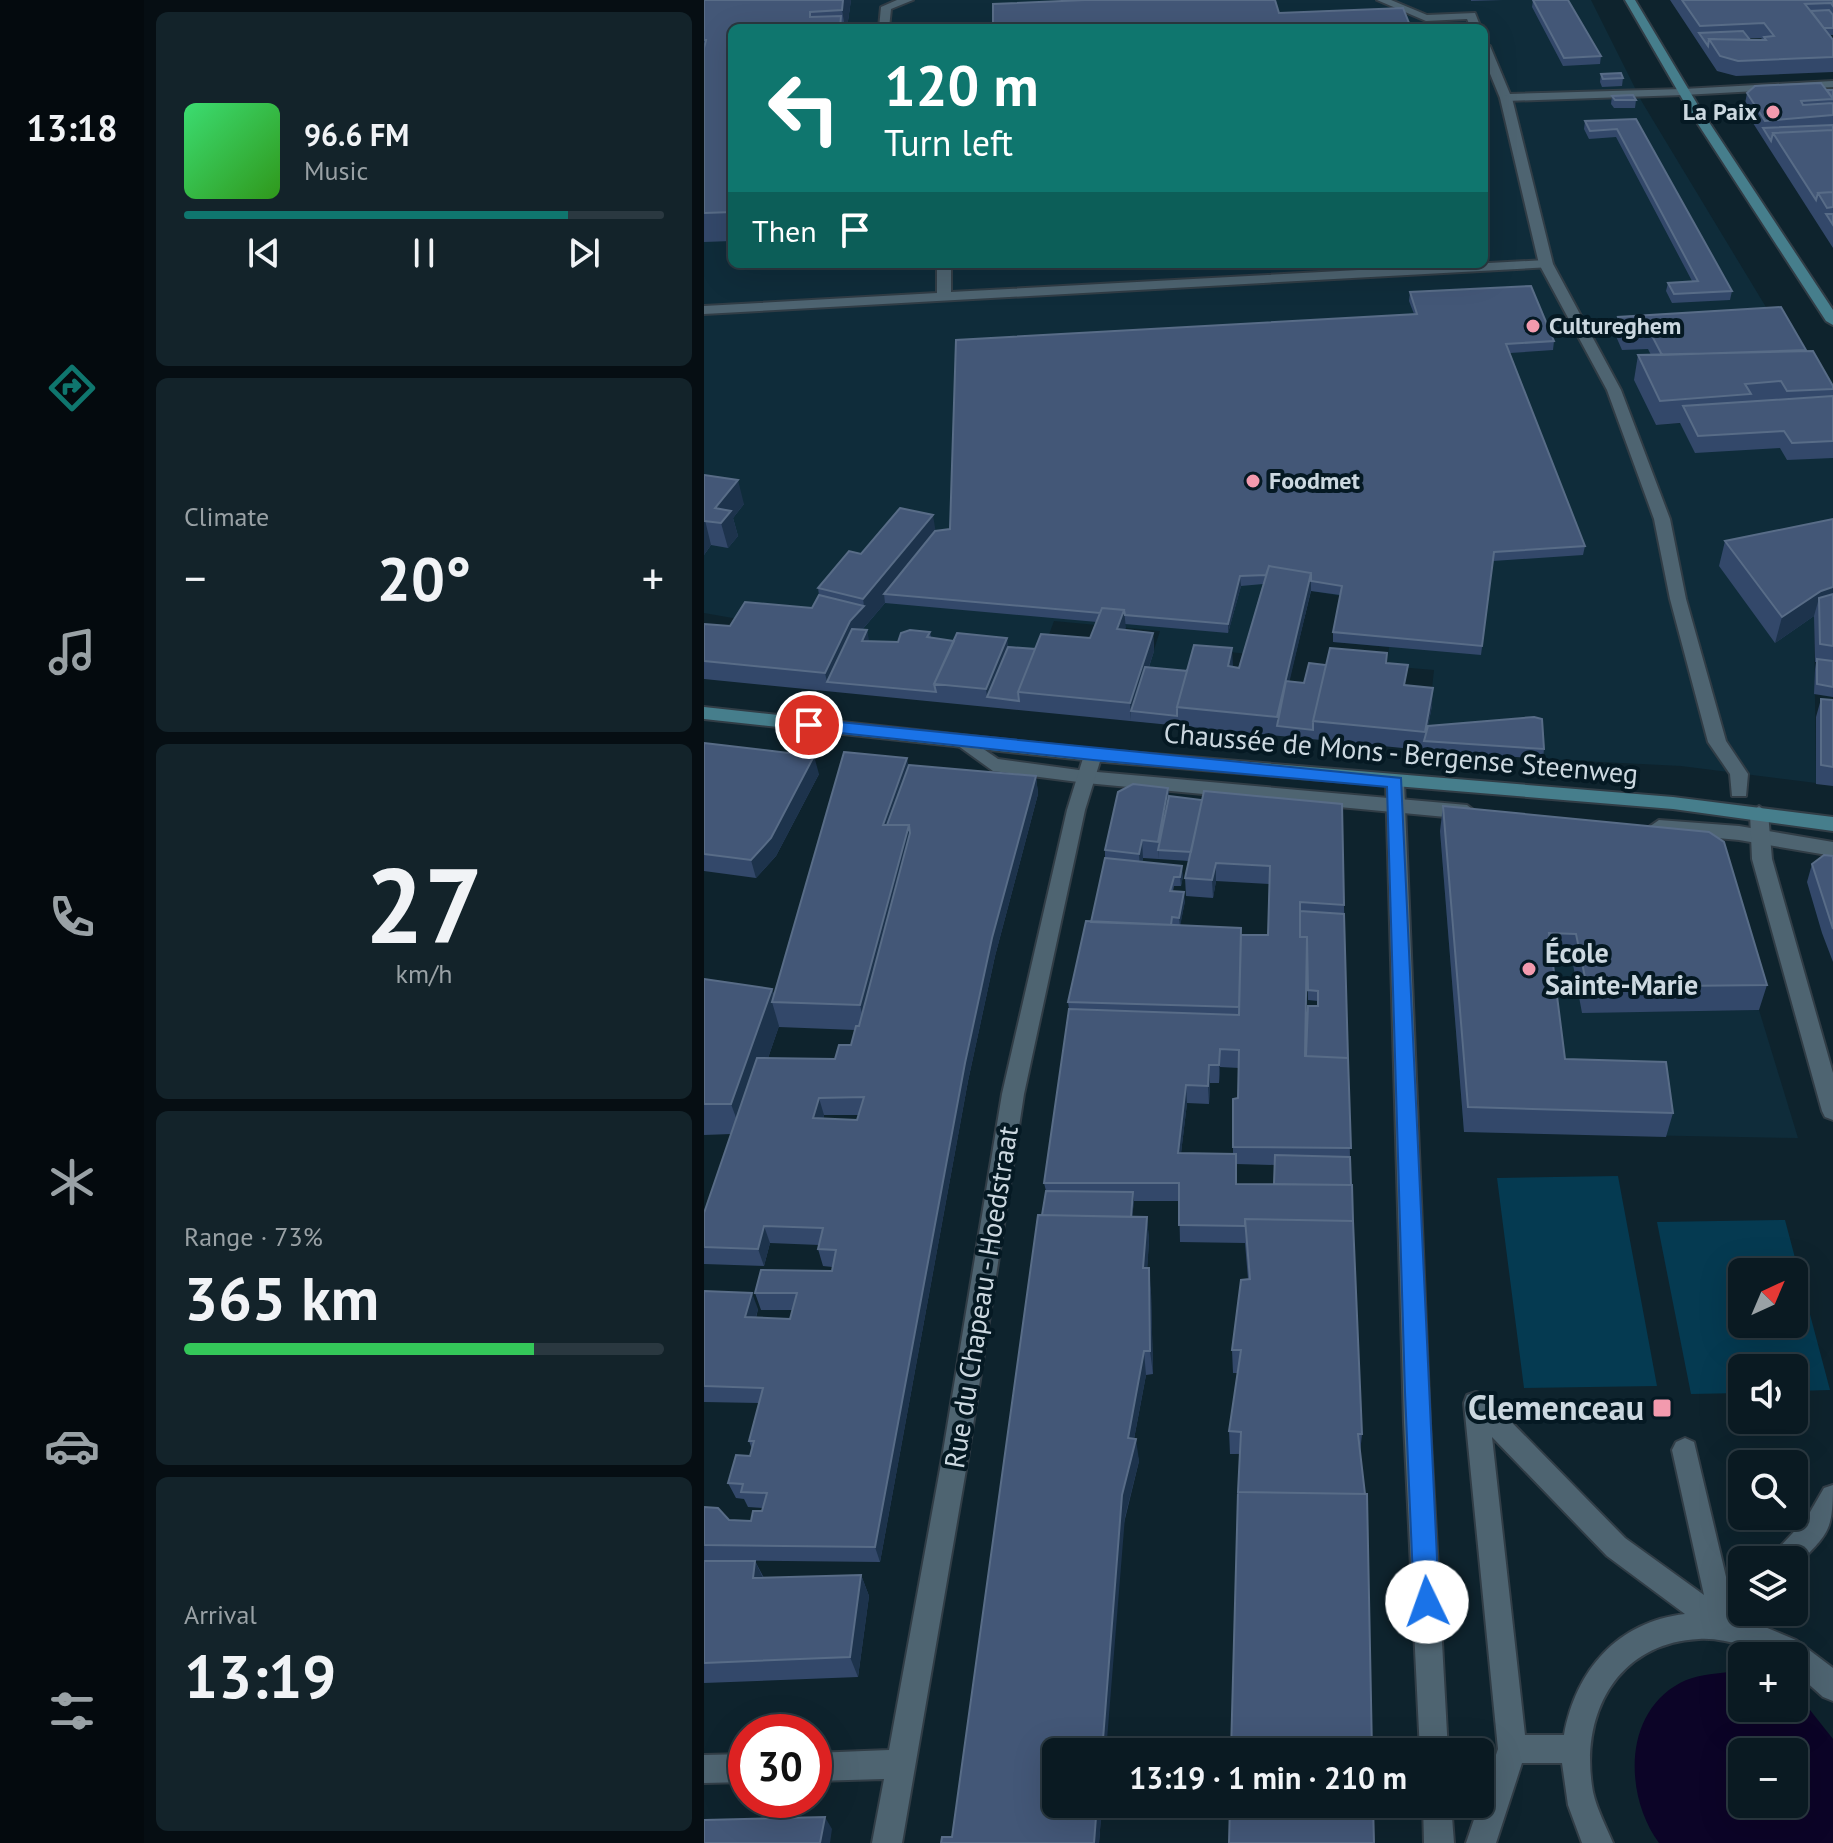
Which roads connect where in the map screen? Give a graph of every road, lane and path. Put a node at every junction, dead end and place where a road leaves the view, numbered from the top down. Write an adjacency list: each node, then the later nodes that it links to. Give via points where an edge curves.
1 (908, 0): 4 (street, via 886,7)
2 (1382, 0): 5 (street, via 1426,18 1471,15)
3 (1630, 0): 8 (street)
4 (884, 24)
5 (1474, 24)
6 (1488, 55): 9 (street)
7 (1833, 84): 8 (street)
8 (1683, 92): 9 (street); 16 (street)
9 (1506, 98): 10 (street)
10 (1546, 264): 11 (street); 20 (street, via 1614,390 1656,505 1717,742 1739,774)
11 (1488, 267)
12 (944, 268): 14 (street)
13 (1473, 268): 14 (street)
14 (944, 297): 15 (street)
15 (704, 310)
16 (1833, 321)
17 (704, 713): 18 (street, Chaussée de Mons - Bergense Steenweg, via 963,741 993,765)
18 (1090, 766): 19 (street, Chaussée de Mons - Bergense Steenweg); 21 (street, Chaussée de Mons - Bergense Steenweg); 40 (street, Rue du Chapeau - Hoedstraat, via 1013,1094)
19 (1395, 782): 21 (street); 22 (street, Chaussée de Mons - Bergense Steenweg)
20 (1739, 791)
21 (1396, 806): 23 (street, Chaussée de Mons - Bergense Steenweg); 37 (street)
22 (1759, 813): 24 (street, Chaussée de Mons - Bergense Steenweg); 26 (street)
23 (1486, 814)
24 (1833, 824)
25 (1646, 826): 26 (street, Chaussée de Mons - Bergense Steenweg)
26 (1760, 837): 27 (street, Chaussée de Mons - Bergense Steenweg); 28 (street)
27 (1833, 849)
28 (1833, 1111)
29 (1685, 1450): 32 (street)
30 (1833, 1497): 31 (street)
31 (1798, 1546)
32 (1728, 1599)
33 (1728, 1613): 38 (street, via 1616,1547 1476,1403)
34 (1728, 1618): 39 (street, via 1665,1630 1632,1646 1604,1671 1584,1704)
35 (1747, 1626): 36 (street, via 1819,1671)
36 (1833, 1687)
37 (1433, 1738)
38 (1512, 1749): 39 (street); 47 (street)
39 (1576, 1749): 48 (street, via 1577,1786)
40 (901, 1764): 41 (street); 45 (street, Rue du Chapeau - Hoedstraat)
41 (832, 1766)
42 (728, 1768): 43 (street)
43 (704, 1769)
44 (1438, 1818): 46 (street)
45 (887, 1843)
46 (1439, 1843)
47 (1481, 1843)
48 (1598, 1843)

